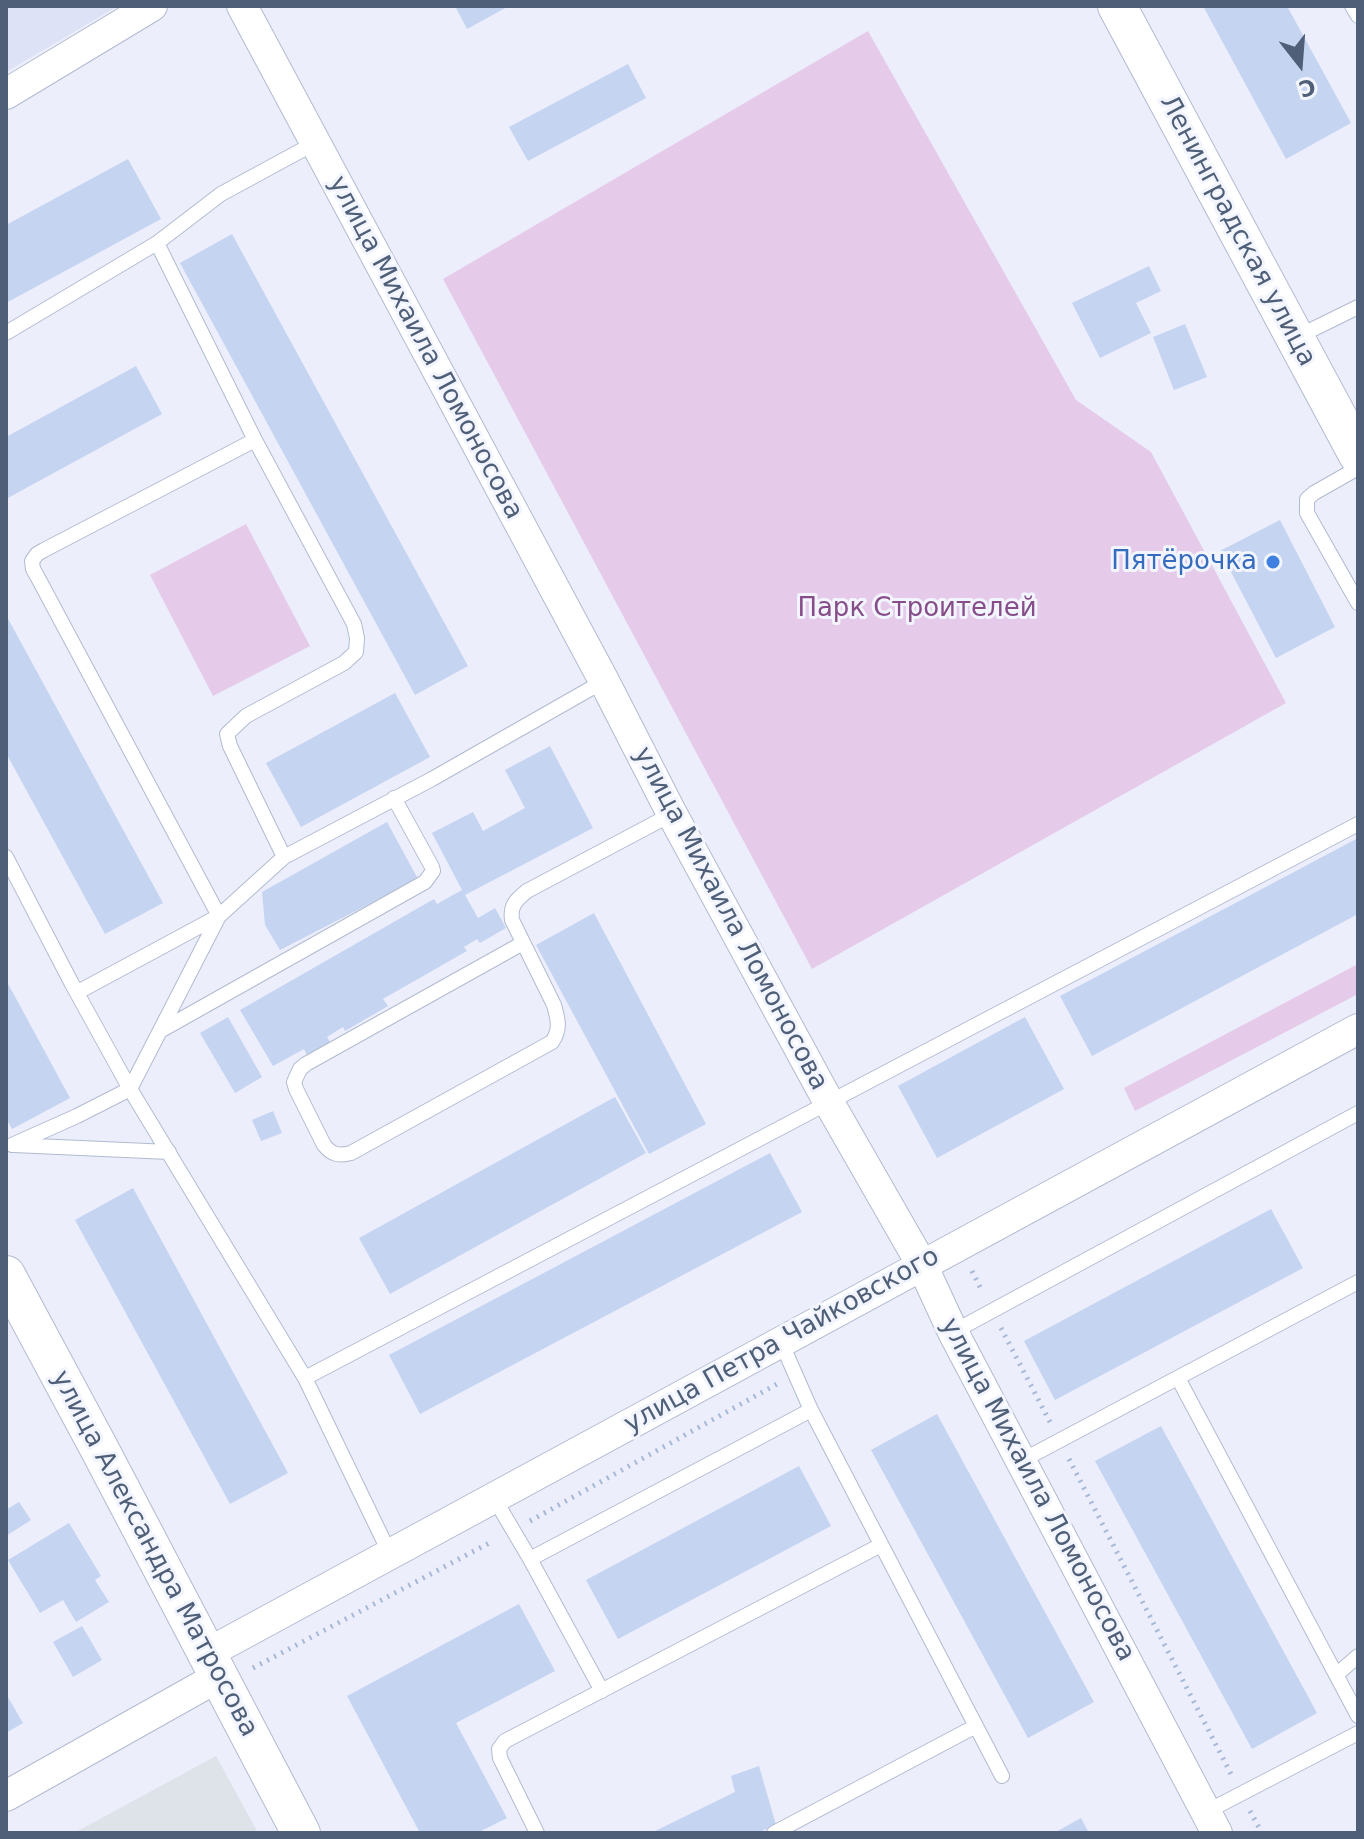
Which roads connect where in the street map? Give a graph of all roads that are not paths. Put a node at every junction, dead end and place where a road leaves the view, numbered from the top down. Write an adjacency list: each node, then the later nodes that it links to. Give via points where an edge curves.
1 (152, 6): 6 (street)
2 (242, 6): 7 (street, улица Михаила Ломоносова)
3 (1117, 6): 11 (street, Ленинградская улица)
4 (1352, 6): 5 (lane)
5 (1358, 16)
6 (6, 94)
7 (315, 143): 8 (lane, via 221,194); 16 (street, улица Михаила Ломоносова)
8 (157, 243): 10 (lane); 12 (lane)
9 (1358, 307): 11 (lane)
10 (6, 333)
11 (1294, 338): 13 (street, Ленинградская улица)
12 (255, 440): 21 (lane, via 357,638 356,652 344,663 246,716 227,734); 22 (lane, via 32,561)
13 (1358, 455)
14 (1358, 468): 15 (lane, via 1307,499 1307,513)
15 (1358, 603)
16 (604, 681): 17 (lane); 18 (street, улица Михаила Ломоносова)
17 (394, 798): 21 (lane); 26 (lane, via 432,867 425,882)
18 (672, 814): 23 (lane, via 514,902 512,920); 28 (street, улица Михаила Ломоносова)
19 (1358, 824): 28 (lane)
20 (6, 857): 24 (lane)
21 (284, 857): 22 (lane)
22 (219, 916): 24 (lane); 26 (lane)
23 (523, 943): 23 (lane, via 558,1017 552,1042 351,1153 328,1151 296,1089 300,1069)
24 (78, 992): 27 (lane)
25 (1358, 1029): 32 (street, улица Петра Чайковского)
26 (159, 1032): 27 (lane)
27 (130, 1089): 30 (lane); 31 (lane)
28 (828, 1101): 32 (street, улица Михаила Ломоносова); 37 (lane)
29 (1358, 1113): 35 (lane)
30 (9, 1145): 31 (lane)
31 (169, 1152): 37 (lane)
32 (922, 1265): 35 (street, улица Михаила Ломоносова); 36 (street, улица Петра Чайковского)
33 (6, 1275): 46 (street, улица Александра Матросова)
34 (1358, 1282): 38 (lane)
35 (953, 1332): 40 (street, улица Михаила Ломоносова)
36 (781, 1342): 39 (lane); 41 (street, улица Петра Чайковского)
37 (305, 1378): 43 (lane)
38 (1178, 1378): 40 (lane); 47 (lane)
39 (811, 1410): 42 (lane); 44 (lane)
40 (1021, 1461): 54 (street, улица Михаила Ломоносова)
41 (494, 1498): 43 (street, улица Петра Чайковского); 44 (lane)
42 (881, 1545): 48 (lane); 50 (lane)
43 (390, 1554): 46 (street, улица Петра Чайковского)
44 (530, 1559): 48 (lane)
45 (1358, 1656): 47 (lane)
46 (212, 1666): 53 (street, улица Петра Чайковского); 55 (street, улица Александра Матросова)
47 (1336, 1675): 49 (lane)
48 (602, 1691): 56 (lane, via 513,1736 499,1749)
49 (1358, 1716)
50 (976, 1726): 52 (lane); 57 (lane)
51 (1358, 1733): 54 (lane, via 1241,1793)
52 (1002, 1776)
53 (6, 1796)
54 (1212, 1822)
55 (301, 1833)
56 (535, 1833)
57 (774, 1833)

